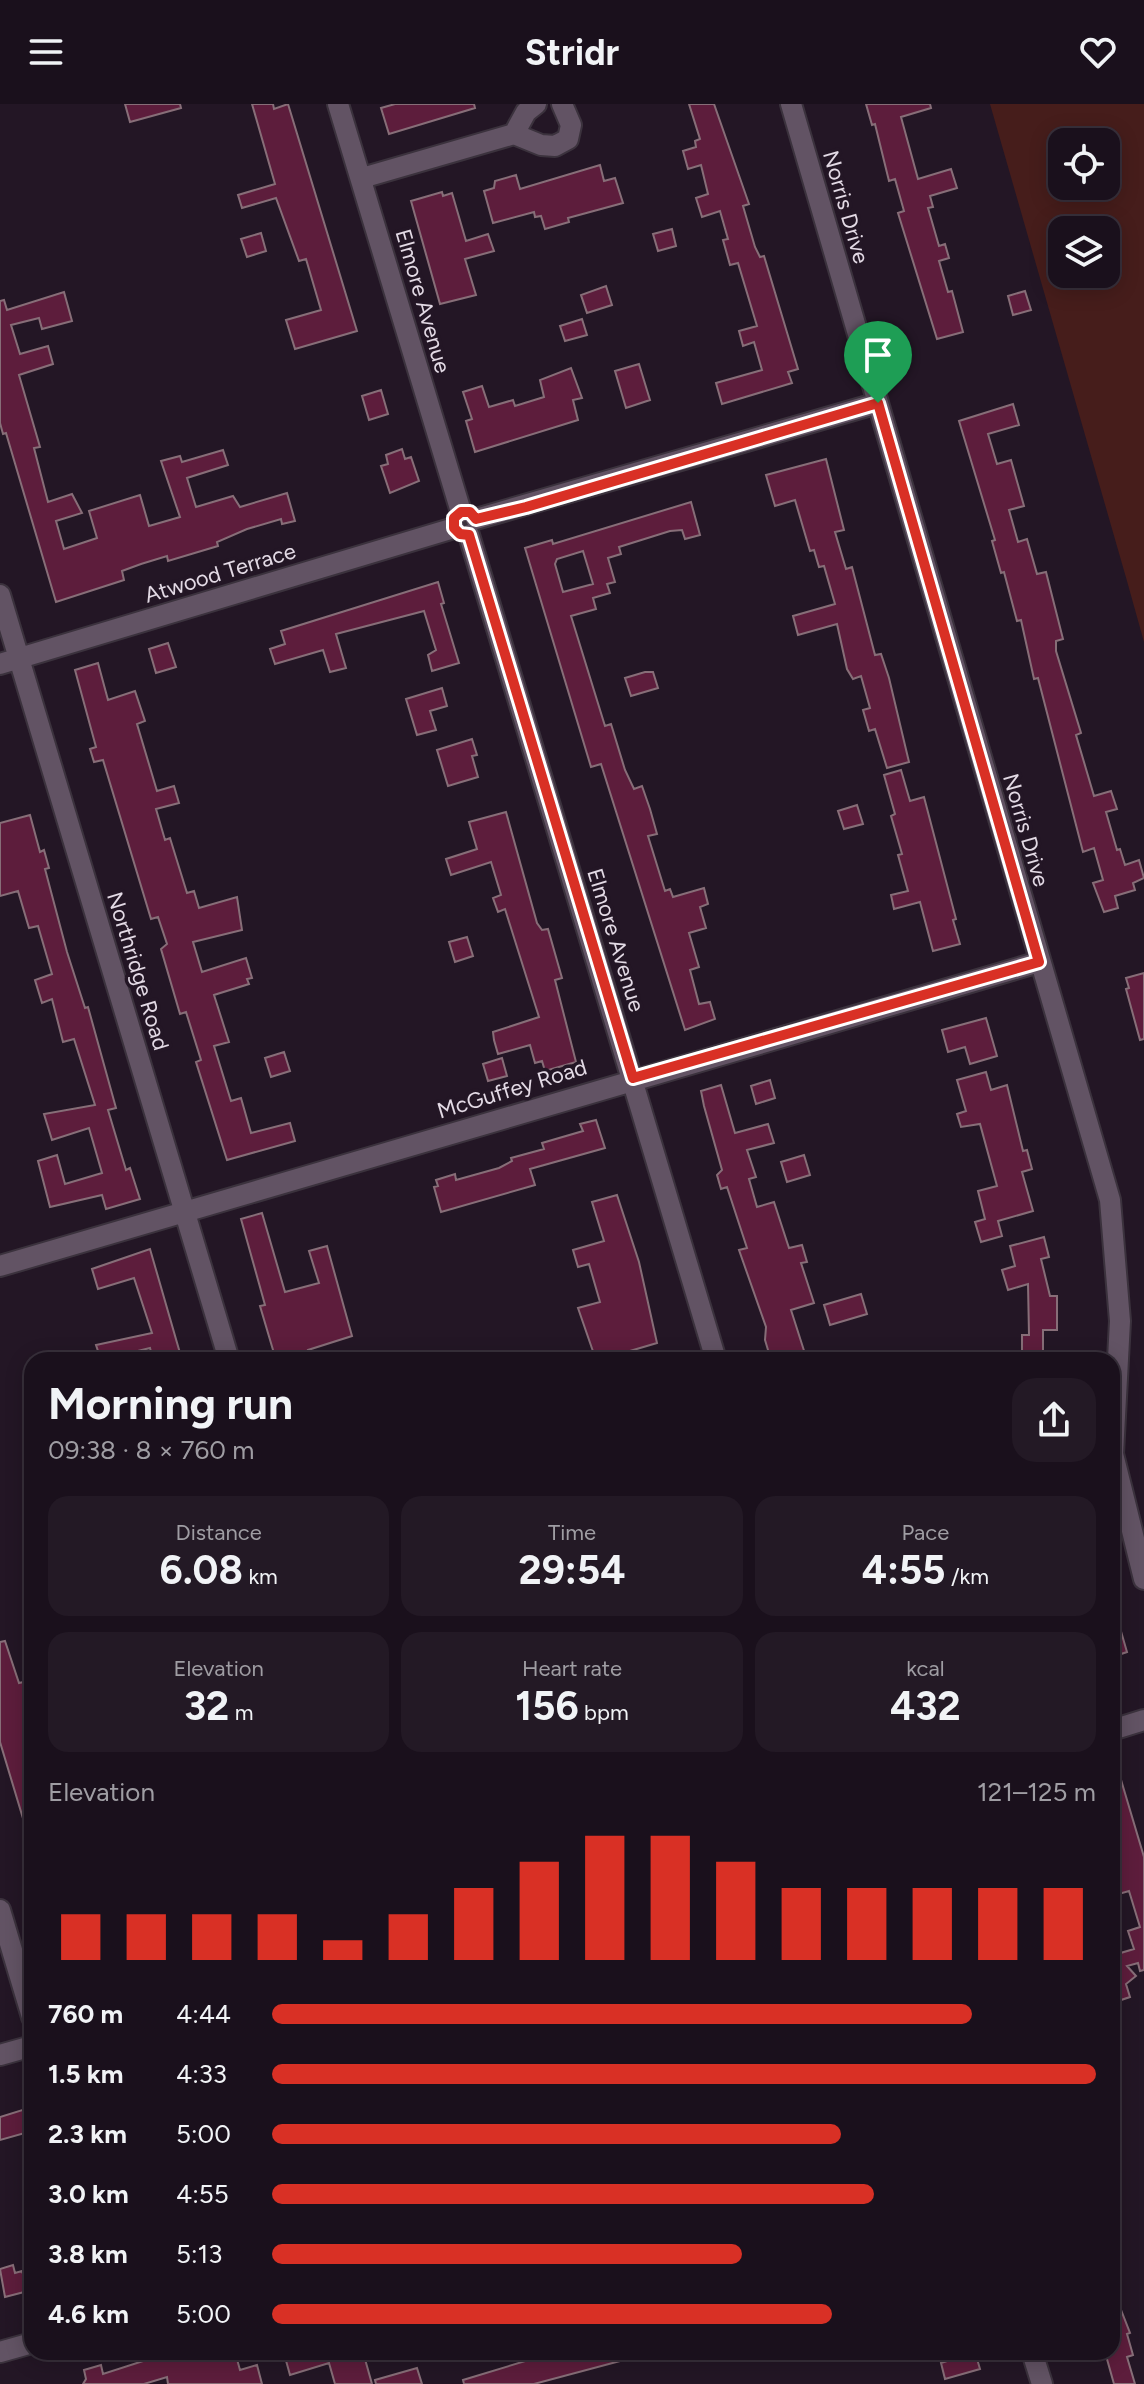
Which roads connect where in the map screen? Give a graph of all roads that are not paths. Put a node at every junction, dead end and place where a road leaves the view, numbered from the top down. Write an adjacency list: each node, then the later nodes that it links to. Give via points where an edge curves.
1 (338, 104): 6 (street, Elmore Avenue)
2 (536, 104): 5 (street)
3 (562, 104): 5 (street, via 571,125 568,139 555,146 541,145)
4 (791, 104): 7 (street, Norris Drive)
5 (514, 134): 6 (street)
6 (362, 178): 8 (street, Elmore Avenue)
7 (878, 403): 8 (street, Atwood Terrace); 11 (street, Norris Drive)
8 (465, 524): 10 (street, Atwood Terrace); 12 (street, Elmore Avenue)
9 (0, 595): 10 (street, Northridge Road)
10 (9, 661): 13 (street, Northridge Road)
11 (1039, 962): 12 (street, McGuffey Road); 17 (street, Norris Drive, via 1110,1200)
12 (633, 1078): 13 (street, McGuffey Road); 16 (street, Elmore Avenue)
13 (185, 1212): 14 (street, McGuffey Road); 15 (street, Northridge Road)
14 (0, 1266)
15 (227, 1352)
16 (714, 1352)
17 (1118, 1352)
18 (1120, 1482): 19 (street, Norris Drive)
19 (1144, 1579)
20 (1144, 1720): 21 (street)
21 (1120, 1728)
22 (0, 1910): 23 (street)
23 (24, 1990)
24 (24, 2048): 25 (street)
25 (0, 2055)
26 (24, 2345): 27 (street)
27 (0, 2352)
28 (1034, 2360): 29 (street)
29 (1042, 2384)

